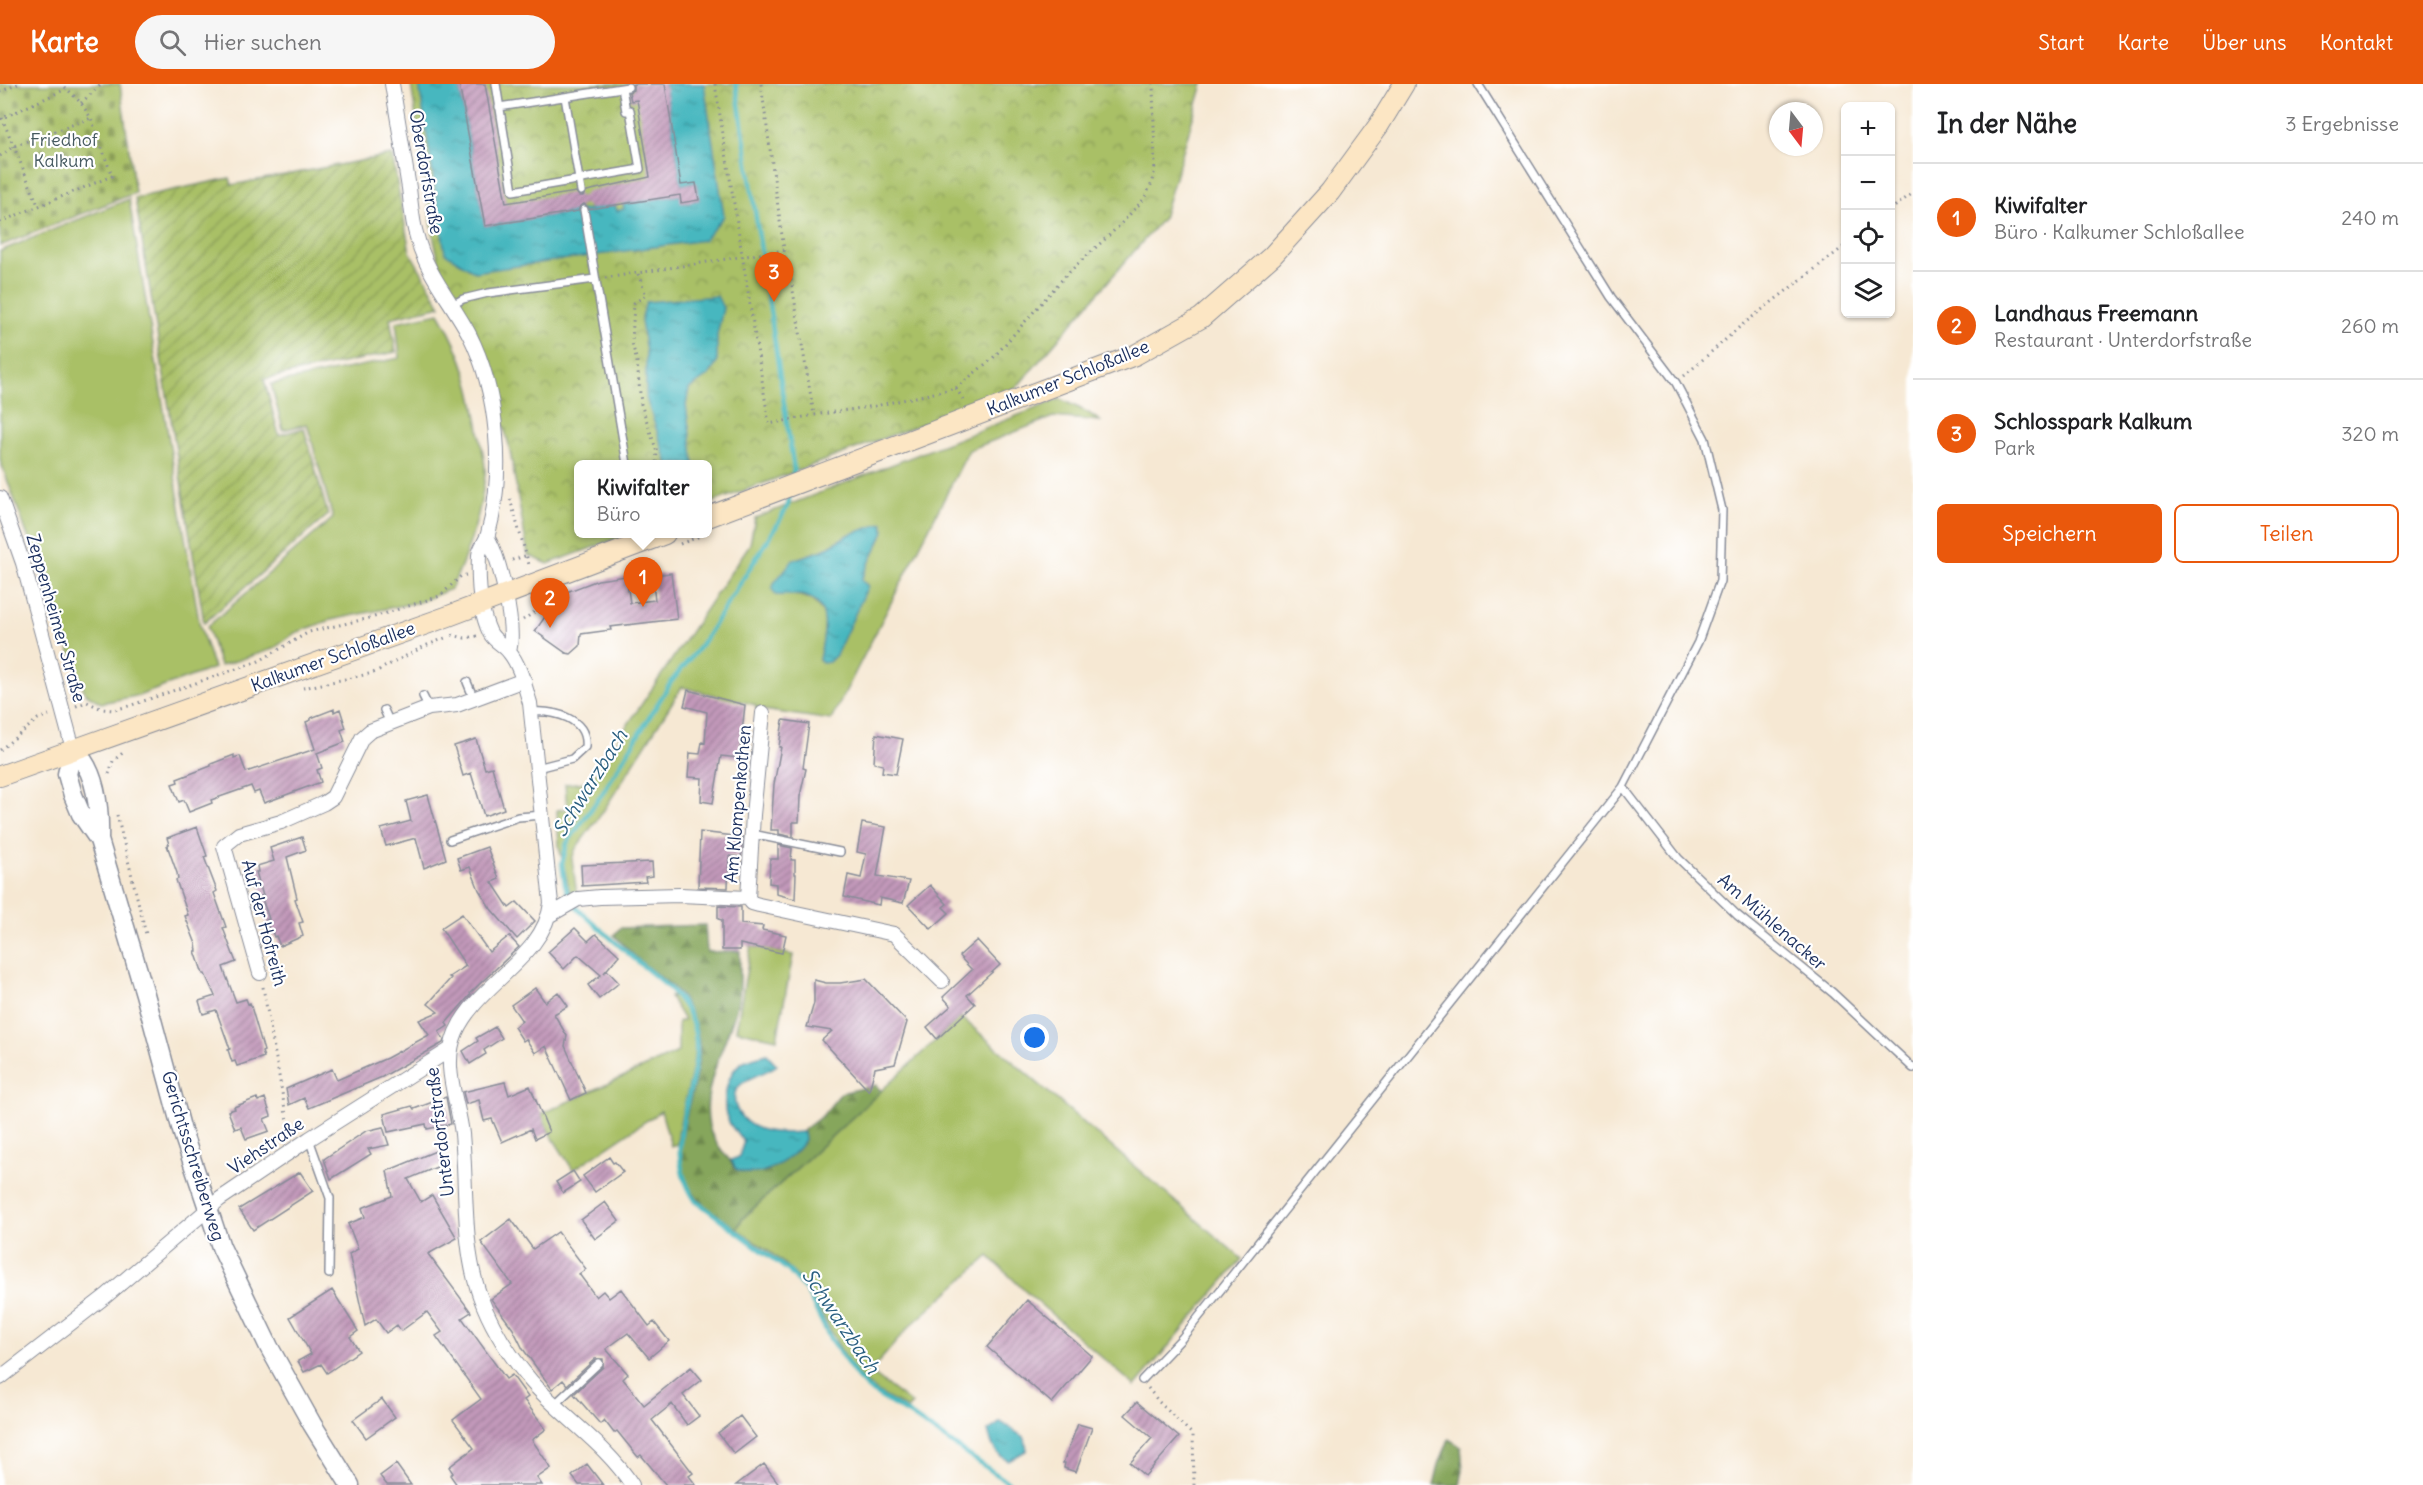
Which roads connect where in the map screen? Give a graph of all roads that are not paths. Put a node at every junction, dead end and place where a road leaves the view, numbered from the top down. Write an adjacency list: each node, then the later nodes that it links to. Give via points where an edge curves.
1 (392, 84): 12 (street, Oberdorfstraße, via 417,237 426,262)
2 (496, 84): 7 (lane)
3 (1404, 84): 15 (main road, Kalkumer Schloßallee, via 1330,192 1272,256 1201,318 1135,355)
4 (1478, 84): 31 (lane, via 1611,297 1676,383 1705,439 1722,510 1720,581 1698,642)
5 (608, 87): 6 (lane); 8 (lane, via 625,88 626,111 630,110 640,170)
6 (564, 97): 7 (lane); 8 (lane)
7 (499, 107): 8 (lane, via 513,191)
8 (579, 180): 9 (lane)
9 (581, 191)
10 (584, 210): 11 (lane)
11 (595, 279): 12 (lane, via 488,293); 13 (lane)
12 (452, 305): 16 (street, Oberdorfstraße, via 470,336 484,373 496,432 496,493)
13 (626, 460)
14 (0, 498): 28 (street, Zeppenheimer Straße, via 23,562)
15 (712, 516)
16 (488, 537): 18 (street, Oberdorfstraße, via 495,550); 19 (street, Oberdorfstraße, via 479,555)
17 (640, 538): 18 (main road, Kalkumer Schloßallee)
18 (504, 595): 19 (main road, Kalkumer Schloßallee); 20 (street, via 512,642)
19 (481, 604): 20 (street, via 490,632); 28 (main road, Kalkumer Schloßallee)
20 (509, 651): 21 (street)
21 (524, 680): 23 (street, Auf der Hofreith); 25 (street)
22 (467, 682): 23 (lane)
23 (474, 699): 27 (street, Auf der Hofreith, via 457,705 426,702)
24 (384, 710): 27 (lane)
25 (531, 712): 29 (street); 29 (lane, via 568,717 578,725 585,739 585,747 572,759)
26 (763, 713): 33 (street, Am Klompenkothen)
27 (390, 723): 38 (street, Auf der Hofreith, via 362,738 333,797 281,822 239,834 224,846)
28 (73, 749): 30 (main road, Kalkumer Schloßallee); 43 (street, Gerichtsschreiberweg, via 67,774 73,795 99,840)
29 (537, 768): 32 (street)
30 (0, 776)
31 (1623, 787): 41 (lane, Am Mühlenacker, via 1678,858 1737,915 1833,993); 47 (lane, via 1182,1338)
32 (543, 815): 34 (lane, via 518,817); 37 (street)
33 (752, 834): 35 (lane); 36 (street, Am Klompenkothen)
34 (450, 840)
35 (840, 852)
36 (748, 898): 37 (street, Am Klompenkothen, via 680,895 574,902); 39 (street, Am Klompenkothen, via 759,905 894,934)
37 (550, 915): 40 (street, Unterdorfstraße, via 541,934 466,1014)
38 (260, 973)
39 (942, 981)
40 (451, 1049): 42 (street, Viehstraße); 48 (street, Unterdorfstraße, via 448,1064 462,1132 470,1257 479,1294 504,1344 532,1382)
41 (1913, 1068)
42 (309, 1139): 43 (street, Viehstraße); 44 (lane, via 330,1198)
43 (207, 1209): 46 (street, Viehstraße, via 106,1296); 49 (street, Gerichtsschreiberweg, via 255,1321)
44 (330, 1274)
45 (599, 1363): 48 (lane)
46 (0, 1378)
47 (1142, 1380)
48 (555, 1404): 50 (street, Unterdorfstraße, via 603,1450)
49 (350, 1485)
50 (632, 1485)

